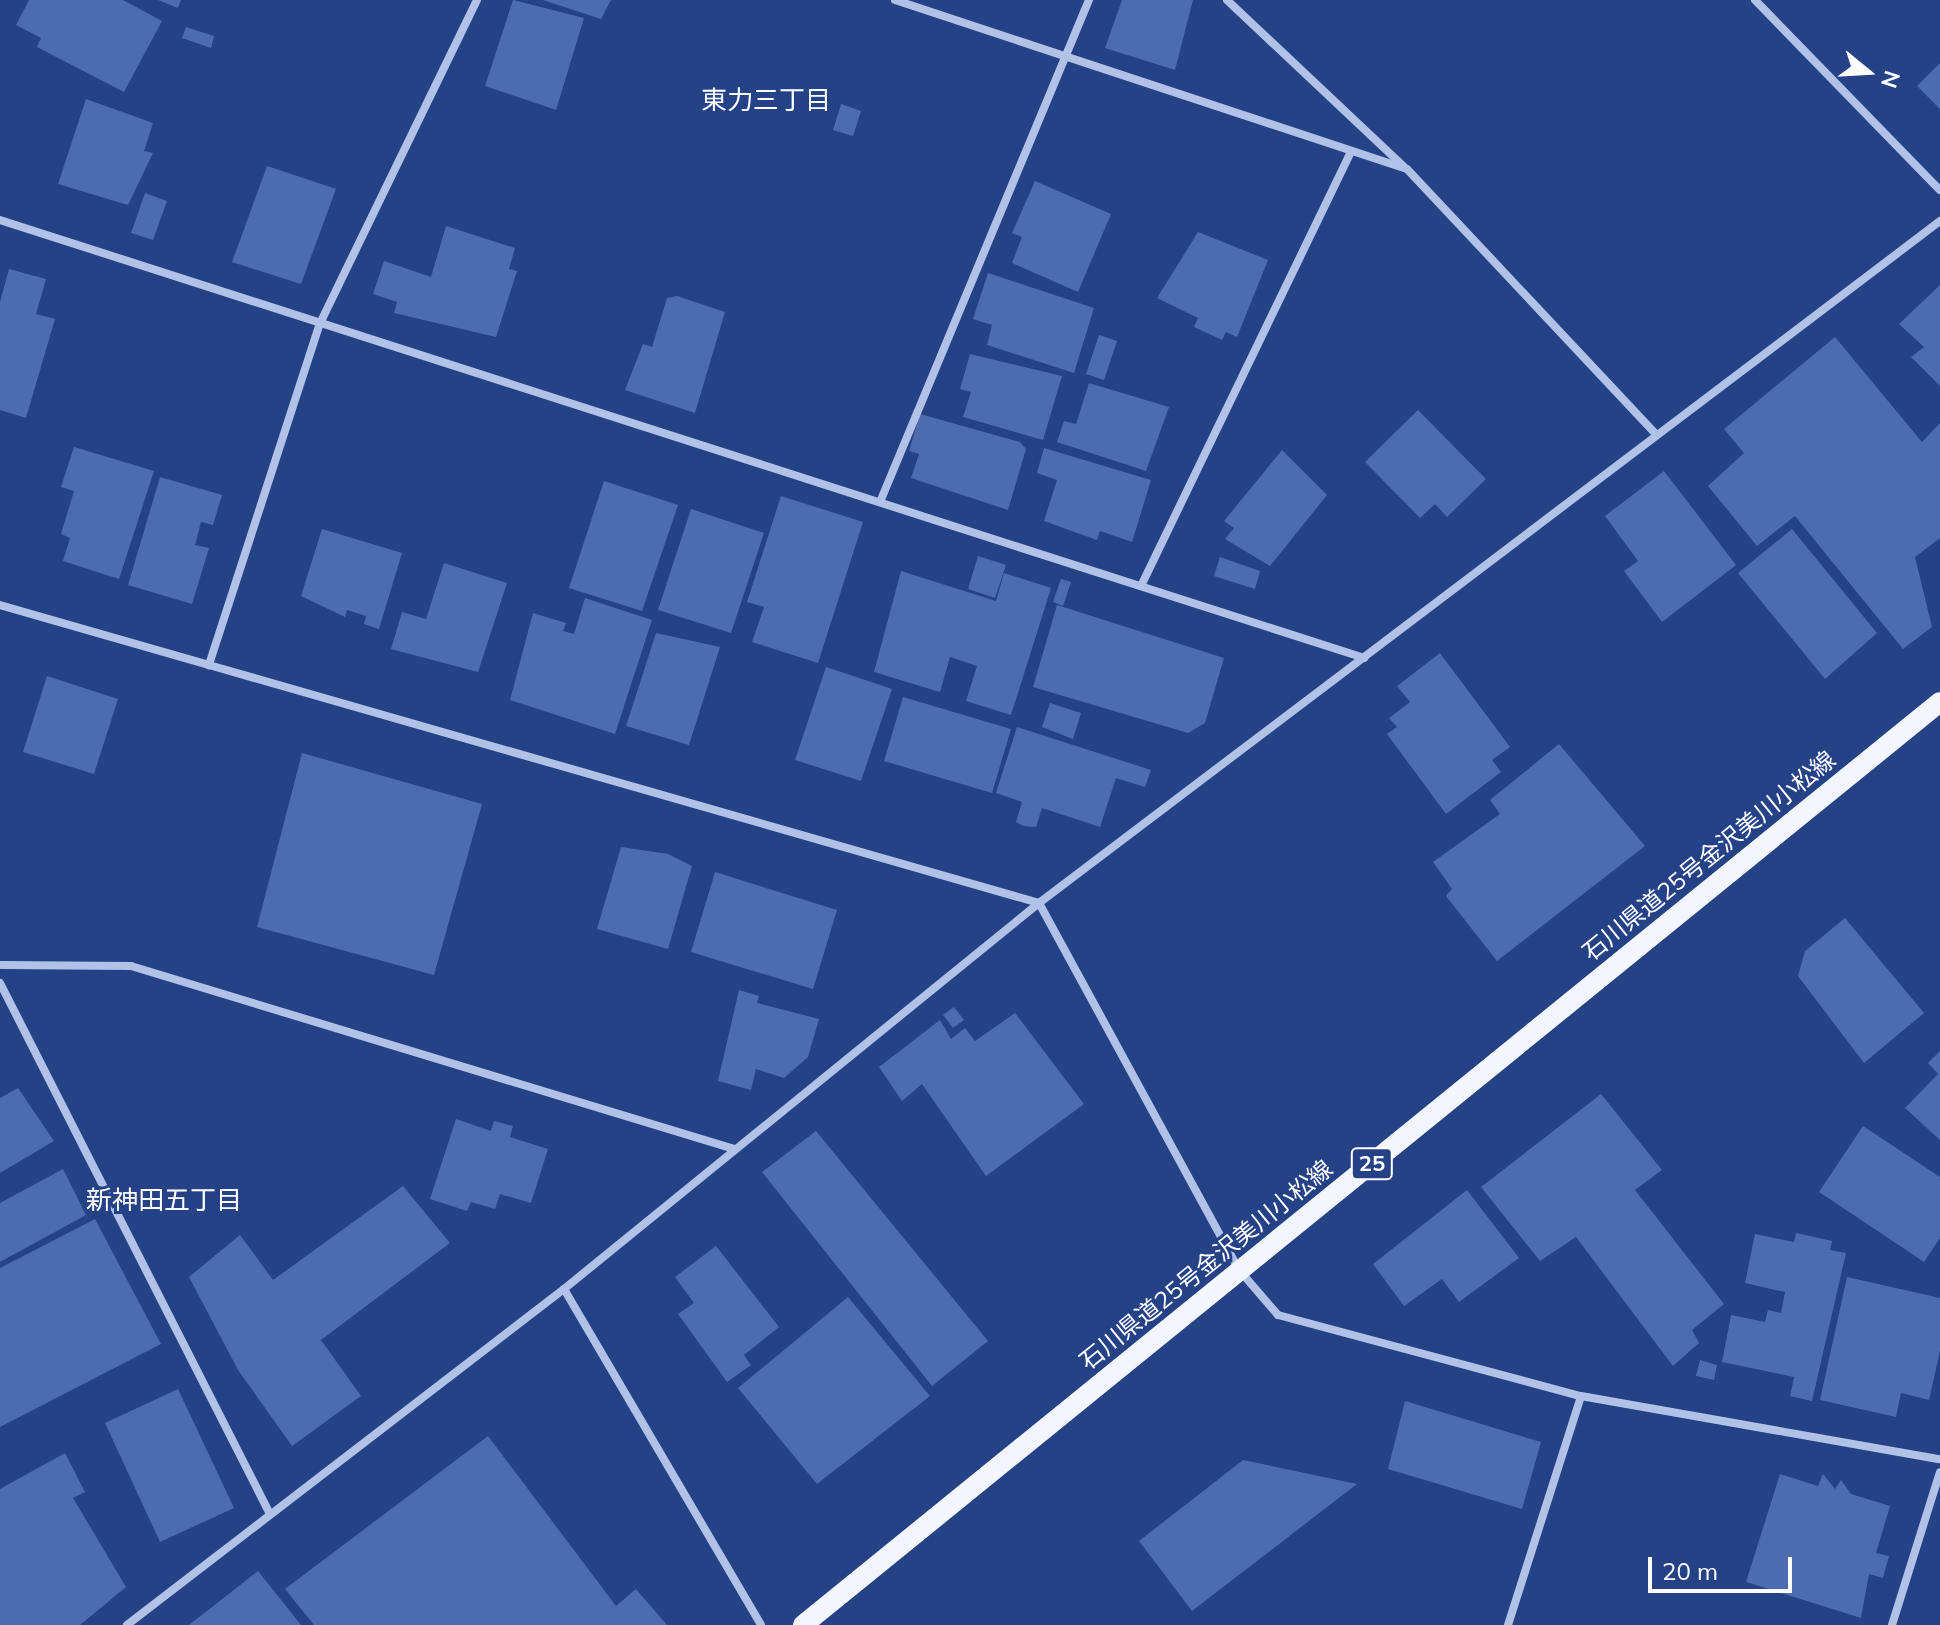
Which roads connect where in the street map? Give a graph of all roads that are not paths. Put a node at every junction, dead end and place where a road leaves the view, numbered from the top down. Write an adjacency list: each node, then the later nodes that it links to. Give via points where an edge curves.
1 (477, 0): 12 (street)
2 (895, 0): 6 (street)
3 (1089, 0): 6 (street)
4 (1227, 0): 8 (street)
5 (1755, 0): 9 (street)
6 (1062, 55): 7 (street); 14 (street)
7 (1351, 151): 8 (street); 15 (street)
8 (1407, 169): 13 (street)
9 (1940, 190)
10 (0, 220): 12 (street)
11 (1940, 221): 13 (street)
12 (320, 323): 14 (street); 18 (street)
13 (1654, 432): 17 (street)
14 (880, 502): 15 (street)
15 (1141, 586): 17 (street)
16 (0, 605): 18 (street)
17 (1364, 658): 20 (street)
18 (209, 665): 20 (street)
19 (1940, 702): 24 (main road, 石川県道25号金沢美川小松線 / 25)
20 (1039, 903): 23 (street); 24 (street)
21 (0, 965): 23 (street, via 131,966)
22 (0, 983): 29 (street)
23 (734, 1149): 25 (street)
24 (1240, 1271): 26 (street, via 1278,1315); 32 (main road, 石川県道25号金沢美川小松線 / 25)
25 (564, 1289): 29 (street); 31 (street)
26 (1581, 1396): 27 (street); 33 (street)
27 (1940, 1459)
28 (1940, 1472): 34 (street)
29 (269, 1512): 30 (street)
30 (127, 1625)
31 (761, 1625)
32 (803, 1625)
33 (1508, 1625)
34 (1892, 1625)

